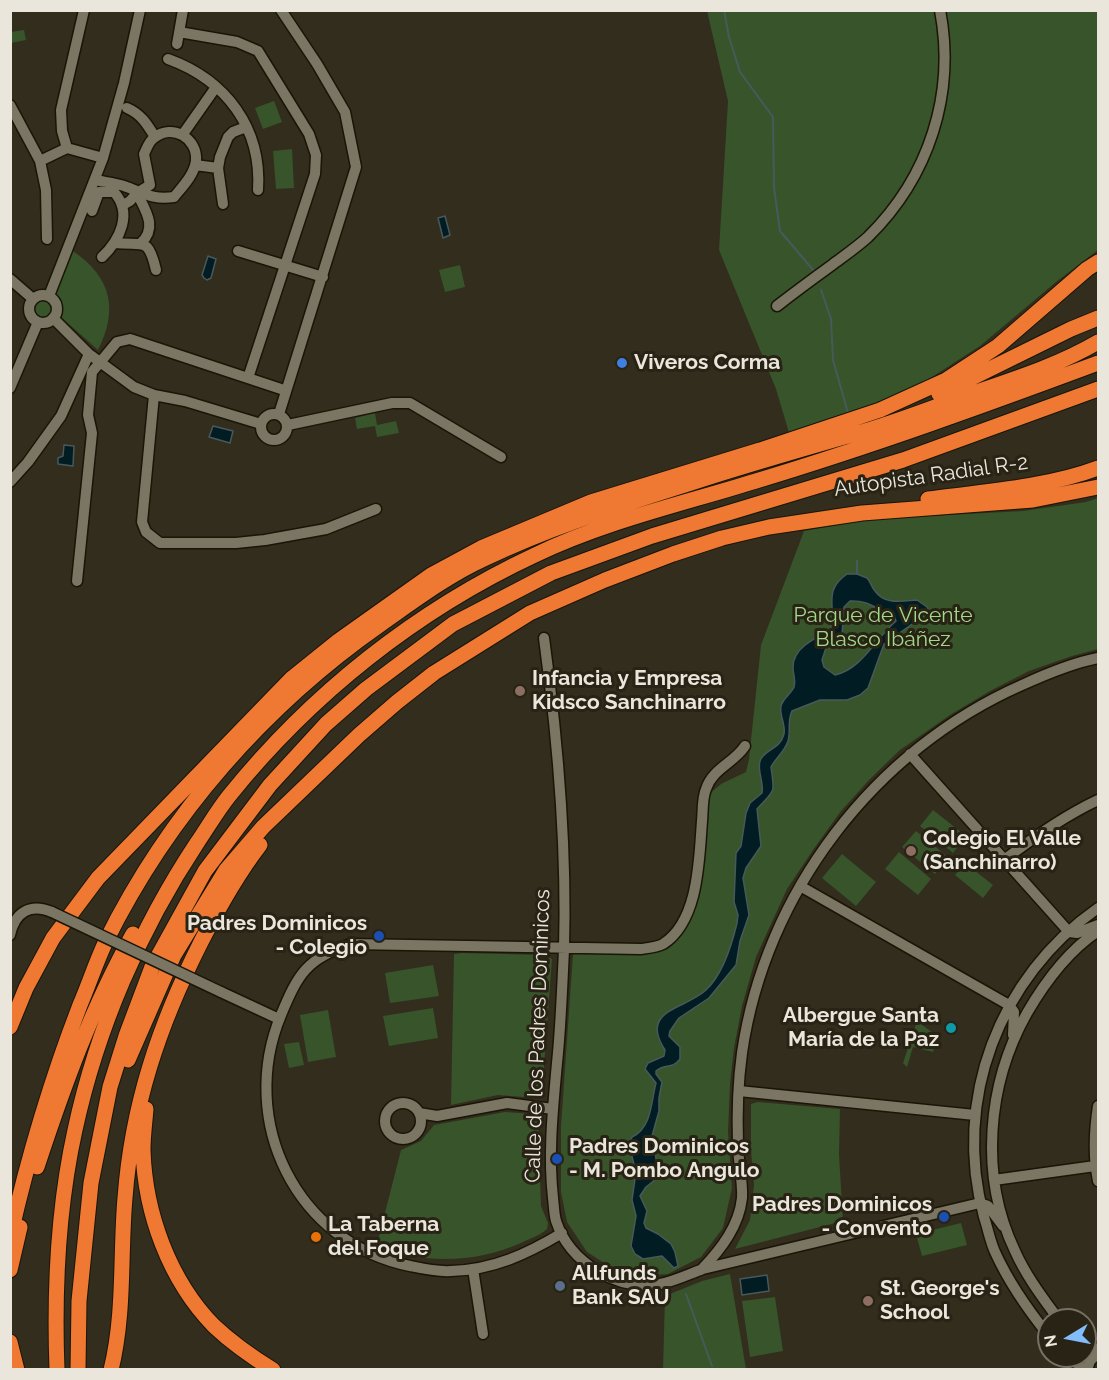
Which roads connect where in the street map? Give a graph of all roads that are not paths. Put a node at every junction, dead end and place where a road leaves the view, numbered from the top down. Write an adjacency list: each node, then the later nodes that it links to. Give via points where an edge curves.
1 (84, 10): 15 (street, via 61,110)
2 (140, 10): 16 (street)
3 (183, 10): 6 (street)
4 (282, 10): 34 (street, via 345,112 356,167)
5 (940, 10): 38 (street, via 943,90 932,138 918,171 904,195 868,237)
6 (179, 32): 7 (street); 32 (street, via 237,42 258,51 309,134 316,155 315,174)
7 (177, 44)
8 (168, 59): 9 (street, via 199,73)
9 (216, 87): 12 (street, via 230,99); 13 (street)
10 (10, 105): 17 (street)
11 (127, 108): 14 (street, via 146,122)
12 (246, 127): 19 (street, via 228,137); 21 (street, via 257,155)
13 (183, 134): 14 (street, via 169,132); 18 (street, via 195,150)
14 (154, 137): 22 (street, via 144,154 150,185)
15 (67, 148): 16 (street); 17 (street)
16 (103, 158): 20 (street)
17 (40, 160): 26 (street, via 46,190)
18 (195, 165): 19 (street); 22 (street, via 174,197 160,199)
19 (218, 168): 23 (street)
20 (95, 180): 22 (street); 36 (street)
21 (258, 190)
22 (137, 193): 24 (street); 28 (street, via 150,225)
23 (223, 204)
24 (123, 205): 25 (street, via 114,192 99,192); 27 (street)
25 (92, 211)
26 (47, 239)
27 (115, 243): 28 (street); 30 (street)
28 (141, 243): 33 (street, via 152,255)
29 (238, 251): 32 (street)
30 (102, 257)
31 (1098, 262): 84 (highway, via 998,346 946,380 880,410 591,502 481,548 431,574 292,678 98,878 53,938)
32 (285, 264): 34 (street); 47 (street)
33 (156, 270)
34 (323, 277): 54 (street)
35 (10, 279): 37 (street)
36 (49, 296): 37 (street); 39 (street, via 57,308)
37 (33, 299): 41 (street, via 29,309)
38 (777, 306)
39 (53, 318): 41 (street); 44 (street)
40 (1098, 318): 58 (highway, via 941,393)
41 (38, 322): 48 (street)
42 (1098, 342): 58 (highway, via 1027,375)
43 (1098, 350): 52 (highway)
44 (89, 354): 45 (street); 61 (street, via 61,416)
45 (100, 362): 47 (street, via 117,342 130,339); 51 (street, via 134,387); 65 (street, via 92,372 88,415 92,433)
46 (1098, 363): 52 (highway)
47 (248, 378): 49 (street)
48 (10, 388)
49 (281, 389)
50 (1098, 389): 57 (highway)
51 (154, 395): 55 (street); 63 (street, via 142,522 146,532 160,543 266,540 326,529)
52 (1000, 399): 74 (highway, via 800,467 588,532 492,576 441,606 354,669 309,709 226,800)
53 (1098, 400): 57 (highway, via 1014,428)
54 (279, 414): 55 (street, via 268,415); 56 (street)
55 (261, 424): 56 (street, via 264,435 274,441 285,436)
56 (288, 425): 59 (street, via 392,403 411,403)
57 (996, 428): 96 (highway, via 652,536 551,573 453,624 366,689 326,724 270,785 206,871 177,920 152,967 126,1036 110,1087)
58 (809, 446): 100 (highway, via 590,514 482,559 435,586 342,651 297,690 196,798 166,839 104,945 44,1106)
59 (501, 457)
60 (1098, 468): 64 (highway, Autopista Radial R-2, via 1022,486 808,515)
61 (10, 482)
62 (1098, 487): 64 (highway, via 1033,500 862,513)
63 (376, 509)
64 (769, 527): 70 (highway, via 673,554 530,613 434,673 359,735)
65 (77, 581)
66 (544, 638): 80 (street, Calle de los Padres Dominicos, via 559,774)
67 (1098, 658): 69 (street, via 998,696)
68 (745, 746): 80 (street, via 739,756 710,779 705,791 692,906 676,933 662,945 641,949)
69 (910, 754): 72 (street); 73 (street, via 844,822)
70 (303, 790): 83 (highway, via 243,868 179,984); 96 (highway, via 263,826 226,870 174,955 132,1049 114,1100 98,1172)
71 (1098, 800): 72 (street, via 1056,823)
72 (1004, 860): 78 (street)
73 (801, 886): 81 (street); 86 (street, via 769,948 759,980 742,1054)
74 (168, 887): 105 (highway, via 157,893 121,956 81,1046 25,1205); 112 (highway, via 133,957 105,1027 74,1131 61,1222 55,1324)
75 (1098, 909): 78 (street)
76 (1098, 925): 78 (street)
77 (1098, 931): 85 (street, via 1065,960 1040,990)
78 (1069, 932): 81 (street, via 1034,969)
79 (10, 935): 82 (street, bridge, via 13,924 24,912 37,908 52,912)
80 (564, 948): 82 (street, via 351,944 315,960 297,981); 88 (street, Calle de los Padres Dominicos)
81 (1010, 1005): 85 (street, via 1014,1012); 90 (street, via 980,1080)
82 (279, 1019): 103 (street, via 267,1066 267,1113 277,1154 298,1193 339,1235 367,1252 390,1262 428,1270)
83 (164, 1024): 114 (highway, via 137,1107 130,1152 120,1315); 115 (highway, via 147,1101 143,1149 147,1194 157,1230 189,1296 201,1311 242,1351)
84 (10, 1027)
85 (1013, 1040): 94 (street, via 995,1099)
86 (739, 1091): 90 (street); 101 (street, via 742,1198)
87 (1098, 1106): 93 (street)
88 (553, 1109): 91 (street, via 507,1103); 99 (street, Calle de los Padres Dominicos, via 551,1178 556,1220)
89 (419, 1113): 91 (street); 92 (street); 92 (street, via 409,1104 401,1103 388,1111 386,1125 388,1132 401,1139 415,1135)
90 (975, 1115): 97 (street, via 973,1153)
91 (437, 1116): 92 (street)
92 (420, 1127)
93 (1095, 1166): 94 (street); 95 (street)
94 (994, 1180): 98 (street)
95 (1098, 1181)
96 (91, 1183): 113 (highway, via 79,1301)
97 (980, 1203): 98 (street, via 988,1206); 102 (street, Calle de los Padres Dominicos); 107 (street, via 994,1250 1019,1297)
98 (1007, 1231): 106 (street, via 1014,1251)
99 (562, 1233): 103 (street, via 521,1256); 104 (street, Calle de los Padres Dominicos, via 591,1267 629,1284 673,1281)
100 (10, 1237)
101 (726, 1241): 102 (street, via 729,1258); 104 (street)
102 (740, 1260): 104 (street, Calle de los Padres Dominicos)
103 (472, 1269): 108 (street)
104 (703, 1269)
105 (10, 1270)
106 (1050, 1308)
107 (1037, 1320)
108 (483, 1334)
109 (10, 1342): 111 (highway)
110 (1098, 1351): 116 (street)
111 (17, 1370)
112 (57, 1370)
113 (78, 1370)
114 (111, 1370)
115 (273, 1370)
116 (1085, 1370)

